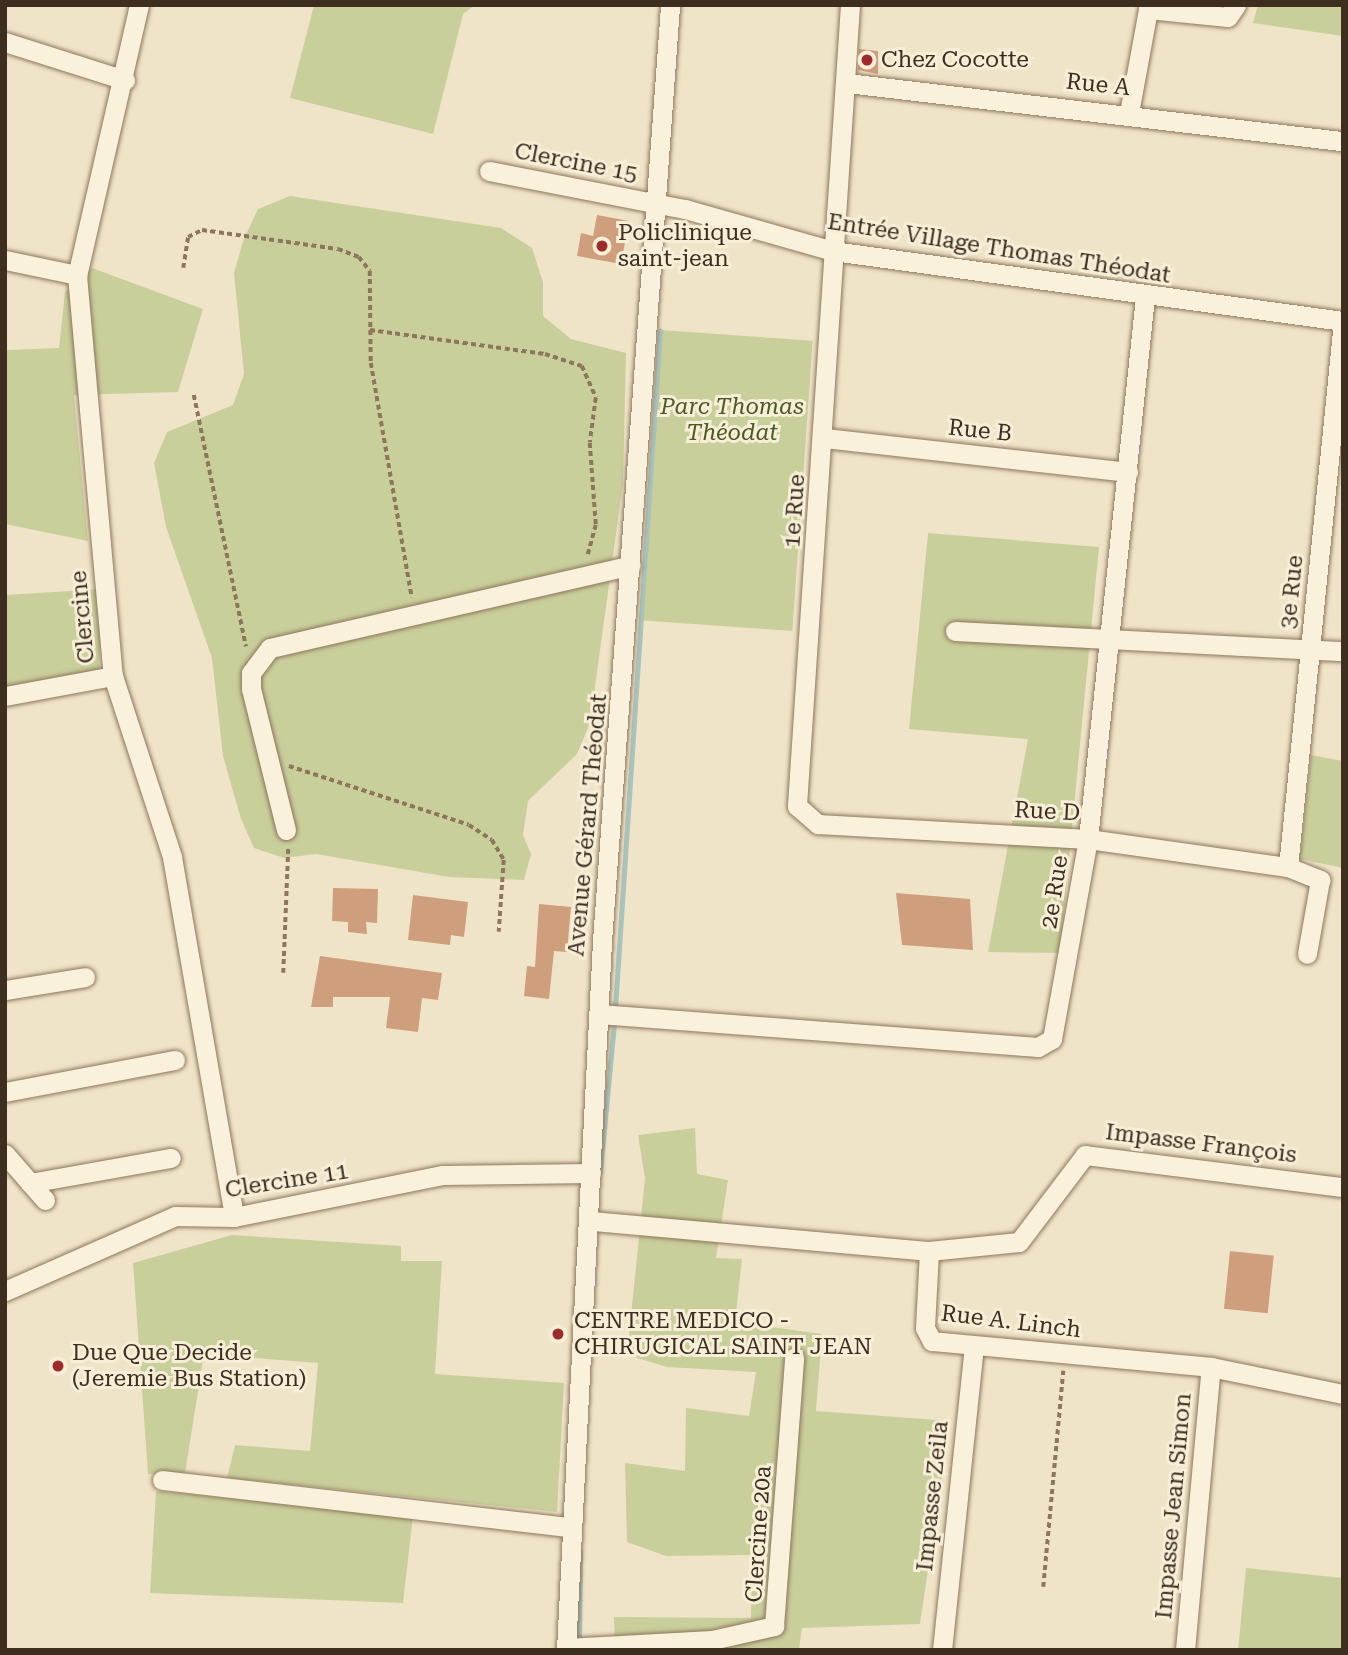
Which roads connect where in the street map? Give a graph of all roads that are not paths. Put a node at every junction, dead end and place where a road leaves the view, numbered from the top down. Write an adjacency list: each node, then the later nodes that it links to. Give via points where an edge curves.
1 (139, 5): 7 (street, Clercine)
2 (850, 5): 8 (street, 1e Rue)
3 (1236, 5): 5 (street, via 1228,17)
4 (666, 6): 12 (street, Avenue Gérard Théodat)
5 (1139, 7): 9 (street)
6 (5, 42): 7 (street)
7 (125, 80): 15 (street, Clercine)
8 (848, 83): 9 (street, Rue A); 13 (street, 1e Rue)
9 (1129, 113): 10 (street, Rue A)
10 (1343, 141)
11 (489, 172): 12 (street, Clercine 15)
12 (653, 203): 13 (street, Entrée Village Thomas Théodat); 20 (street, Avenue Gérard Théodat)
13 (833, 251): 16 (street, Entrée Village Thomas Théodat); 18 (street, 1e Rue)
14 (5, 260): 15 (street)
15 (77, 275): 25 (street, Clercine)
16 (1145, 297): 17 (street, Entrée Village Thomas Théodat); 19 (street, 2e Rue)
17 (1343, 322): 23 (street, 3e Rue)
18 (825, 438): 19 (street, Rue B); 27 (street, 1e Rue, via 797,806)
19 (1128, 472): 22 (street, 2e Rue)
20 (631, 565): 28 (street, via 288,641 259,658 251,673); 34 (street, Avenue Gérard Théodat)
21 (955, 631): 22 (street)
22 (1110, 643): 23 (street); 29 (street, 2e Rue)
23 (1311, 646): 24 (street); 30 (street, 3e Rue)
24 (1343, 651)
25 (113, 676): 26 (street); 43 (street, Clercine, via 172,857)
26 (5, 696)
27 (804, 816): 29 (street, Rue D, via 818,824)
28 (286, 830)
29 (1088, 839): 30 (street, Rue D); 34 (street, 2e Rue, via 1059,1021 1052,1040 1038,1047)
30 (1288, 867): 31 (street, Rue D, via 1320,880)
31 (1307, 954)
32 (85, 977): 33 (street)
33 (5, 990)
34 (599, 1014): 39 (street, Avenue Gérard Théodat)
35 (174, 1060): 36 (street)
36 (5, 1092)
37 (5, 1154): 40 (street)
38 (171, 1158): 40 (street)
39 (591, 1173): 43 (street, Clercine 11, via 443,1175); 44 (street, Avenue Gérard Théodat)
40 (30, 1183): 42 (street)
41 (1343, 1187): 45 (street, Impasse François, via 1084,1154 1019,1242)
42 (45, 1200)
43 (234, 1217): 46 (street, Clercine 11, via 159,1219)
44 (596, 1221): 45 (street); 52 (street, Avenue Gérard Théodat)
45 (929, 1251): 47 (street, Rue A. Linch, via 927,1336)
46 (5, 1292)
47 (974, 1347): 49 (street, Rue A. Linch); 55 (street, Impasse Zeila)
48 (794, 1358): 53 (street, Clercine 20a, via 778,1620 767,1631)
49 (1211, 1367): 50 (street, Rue A. Linch); 56 (street, Impasse Jean Simon)
50 (1343, 1394)
51 (162, 1480): 52 (street)
52 (571, 1527): 54 (street, Avenue Gérard Théodat)
53 (711, 1645): 54 (street, Clercine 20a)
54 (566, 1649)
55 (942, 1650)
56 (1185, 1650)

